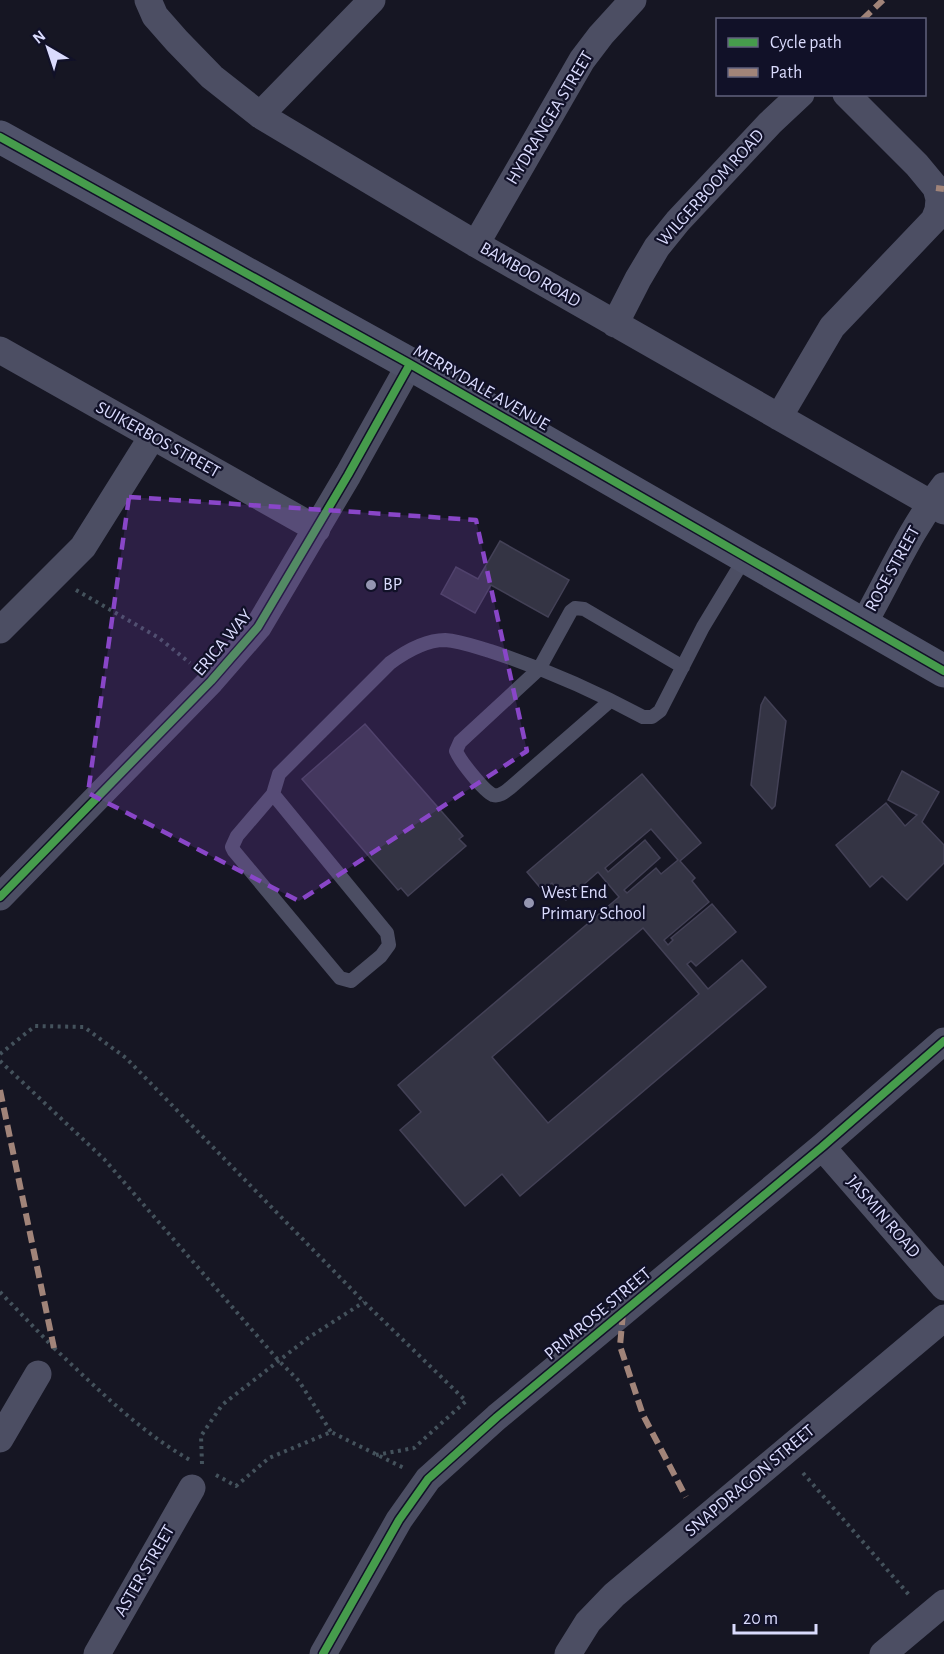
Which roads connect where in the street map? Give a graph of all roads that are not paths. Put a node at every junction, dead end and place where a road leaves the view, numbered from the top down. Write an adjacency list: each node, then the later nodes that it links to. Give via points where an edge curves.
1 (148, 0): 6 (street, BAMBOO ROAD, via 155,16 177,41)
2 (372, 0): 6 (street)
3 (633, 0): 8 (street, HYDRANGEA STREET, via 582,60)
4 (799, 96): 9 (street, WILGERBOOM ROAD, via 657,247)
5 (848, 96): 12 (street, via 936,188 938,210 934,220 832,327)
6 (260, 115): 8 (street, BAMBOO ROAD)
7 (0, 137): 11 (street, MERRYDALE AVENUE)
8 (476, 244): 9 (street, BAMBOO ROAD)
9 (615, 324): 12 (street, BAMBOO ROAD)
10 (0, 350): 13 (street, SUIKERBOS STREET)
11 (410, 364): 15 (street, ERICA WAY); 16 (street, MERRYDALE AVENUE)
12 (778, 417): 14 (street, BAMBOO ROAD)
13 (152, 437): 15 (street, SUIKERBOS STREET); 18 (street, via 88,539)
14 (939, 500): 17 (street, ROSE STREET, via 906,544)
15 (317, 529): 24 (street, ERICA WAY, via 258,627 212,681)
16 (746, 556): 17 (street, MERRYDALE AVENUE); 19 (lane)
17 (864, 623): 21 (street, MERRYDALE AVENUE)
18 (0, 630)
19 (683, 667): 20 (lane, via 579,607 571,611); 22 (lane, via 660,711 652,717 643,717)
20 (538, 669): 22 (lane); 22 (lane, via 457,746 459,758 492,794 510,788); 23 (lane, via 444,640 403,654 380,672 279,774)
21 (944, 671)
22 (610, 701)
23 (273, 794): 23 (lane, via 387,933 389,945 381,956 351,981 340,978 234,851 233,842)
24 (0, 897)
25 (944, 1041): 26 (street, PRIMROSE STREET)
26 (822, 1147): 27 (street, JASMIN ROAD); 34 (street, PRIMROSE STREET, via 428,1479 399,1520)
27 (944, 1287)
28 (944, 1318): 35 (street, SNAPDRAGON STREET, via 614,1595 588,1622)
29 (38, 1374): 30 (street)
30 (0, 1439)
31 (197, 1477): 33 (street, ASTER STREET)
32 (944, 1603): 36 (street)
33 (97, 1654)
34 (323, 1654)
35 (568, 1654)
36 (884, 1654)

